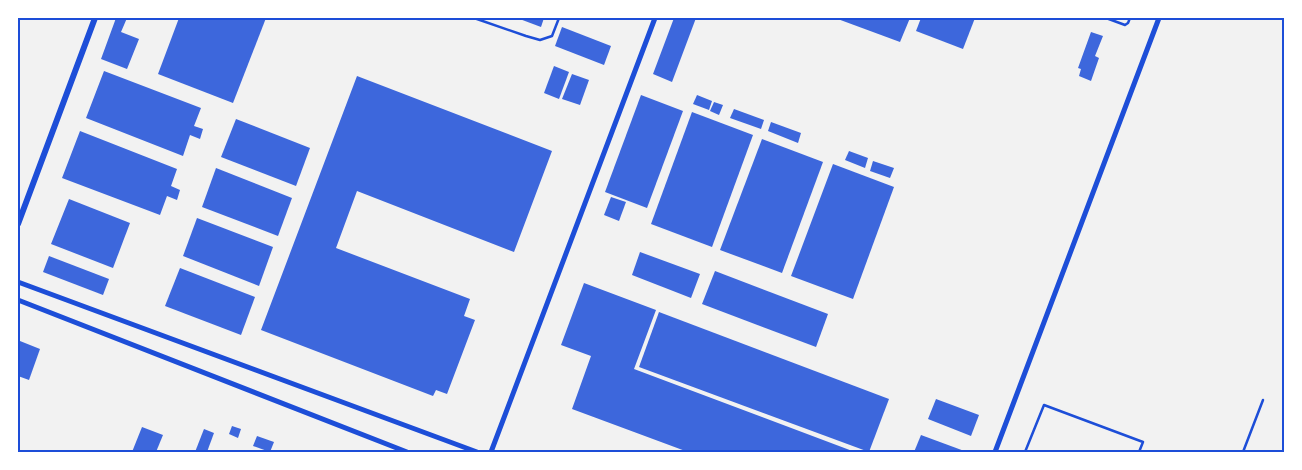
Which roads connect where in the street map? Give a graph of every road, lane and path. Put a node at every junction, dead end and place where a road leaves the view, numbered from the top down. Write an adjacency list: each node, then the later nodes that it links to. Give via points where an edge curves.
1 (95, 18): 8 (street)
2 (474, 18): 3 (lane, via 540,40 552,36)
3 (559, 18)
4 (655, 18): 14 (street)
5 (1106, 18): 6 (lane, via 1125,25)
6 (1130, 18)
7 (1159, 18): 15 (street)
8 (18, 224)
9 (18, 282): 13 (street)
10 (18, 300): 12 (street)
11 (1263, 400): 18 (lane)
12 (407, 452)
13 (476, 452)
14 (491, 452)
15 (995, 452)
16 (1025, 452): 17 (lane, via 1044,404 1143,442)
17 (1139, 452)
18 (1243, 452)

